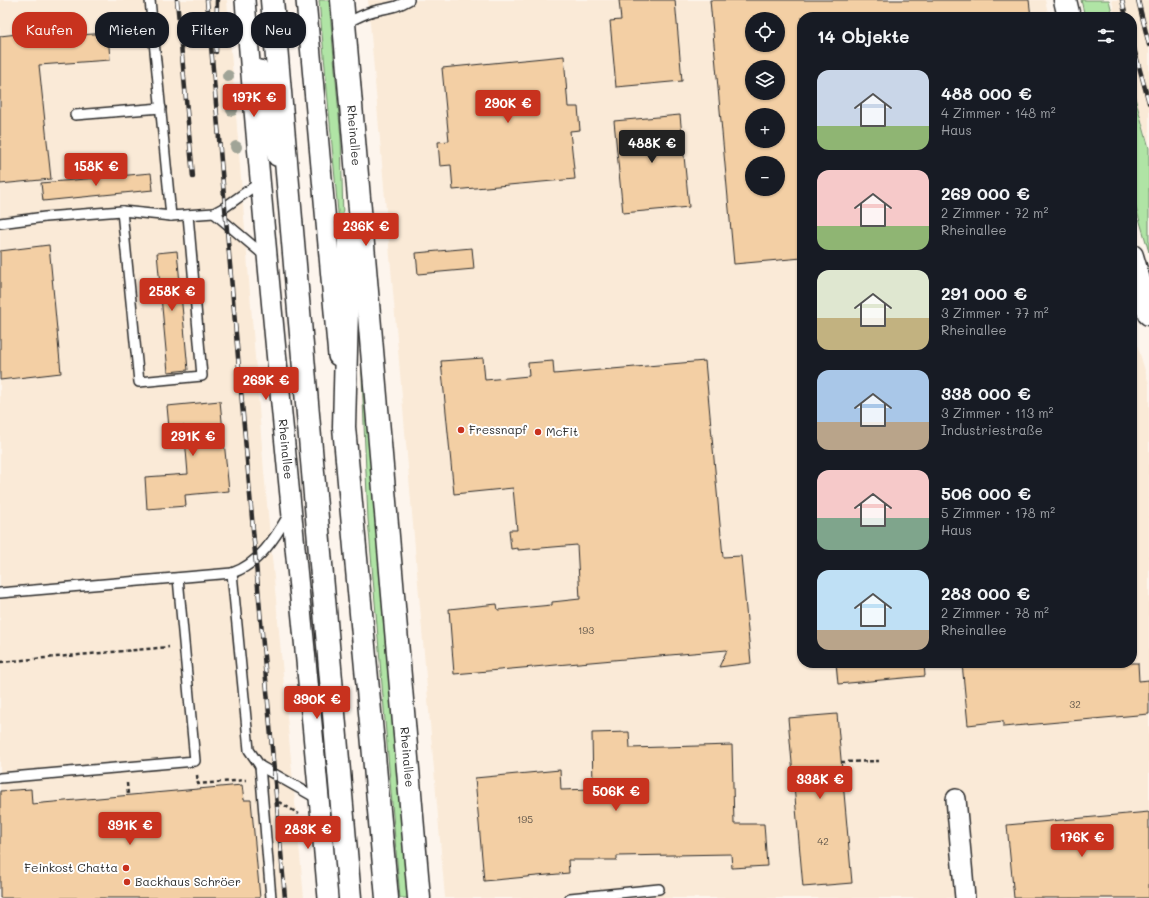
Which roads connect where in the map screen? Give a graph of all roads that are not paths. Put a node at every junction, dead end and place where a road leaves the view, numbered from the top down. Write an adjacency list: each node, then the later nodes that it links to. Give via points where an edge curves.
1 (150, 0): 12 (lane)
2 (246, 0): 14 (street, Rheinallee); 20 (street, Rheinallee)
3 (272, 0): 20 (main road, Rheinallee)
4 (306, 0): 24 (street, Rheinallee)
5 (342, 0): 10 (main road, Rheinallee)
6 (409, 0): 8 (lane)
7 (1065, 0): 9 (main road)
8 (394, 4): 10 (lane, via 361,15)
9 (1068, 12)
10 (344, 25): 11 (main road, Rheinallee)
11 (347, 66): 24 (main road, Rheinallee, via 349,209); 38 (main road, Rheinallee)
12 (161, 108): 13 (lane); 18 (lane)
13 (75, 115)
14 (259, 183): 16 (lane); 21 (street, Rheinallee)
15 (122, 211): 17 (lane, via 139,382 202,376); 18 (lane); 19 (lane)
16 (214, 213): 17 (lane); 21 (lane)
17 (188, 215): 18 (lane)
18 (171, 216)
19 (0, 222)
20 (292, 229): 36 (main road, Rheinallee)
21 (268, 259): 25 (street, Rheinallee)
22 (1137, 273): 23 (main road)
23 (1149, 314)
24 (344, 427): 37 (main road, Rheinallee)
25 (292, 508): 26 (lane, via 279,532 256,560); 32 (street, Rheinallee)
26 (232, 573): 27 (lane); 29 (lane, via 249,750)
27 (178, 578): 28 (lane); 30 (lane, via 195,761)
28 (0, 593)
29 (260, 766): 32 (lane); 34 (lane)
30 (0, 778)
31 (956, 799): 40 (street)
32 (320, 800): 35 (street, Rheinallee)
33 (659, 889): 39 (lane)
34 (271, 898)
35 (328, 898)
36 (350, 898)
37 (387, 898)
38 (419, 898)
39 (570, 898)
40 (965, 898)

